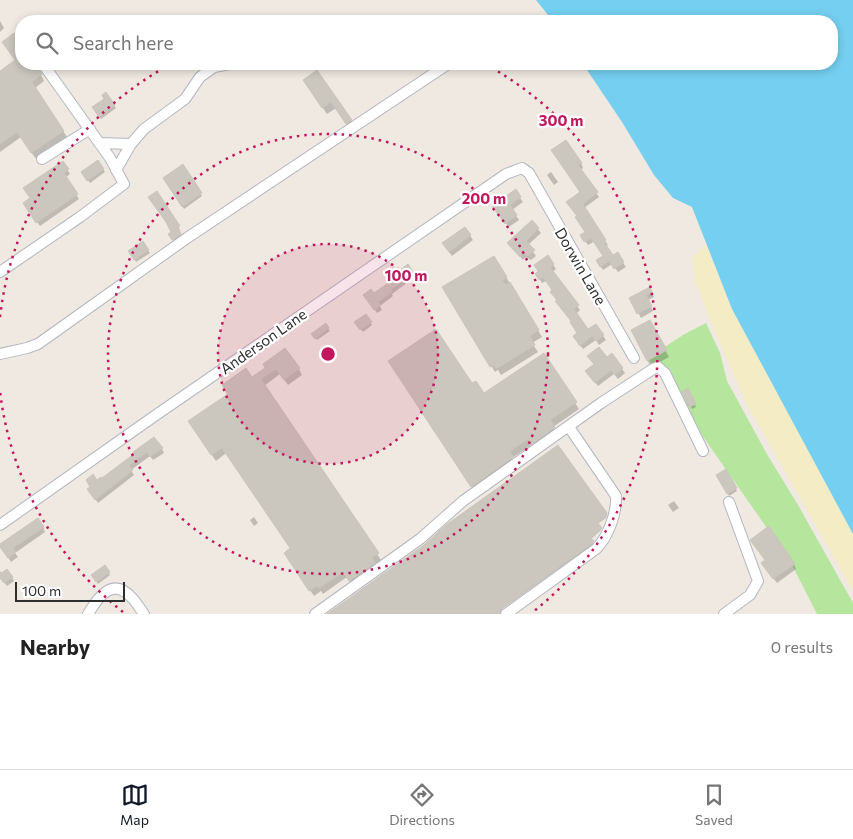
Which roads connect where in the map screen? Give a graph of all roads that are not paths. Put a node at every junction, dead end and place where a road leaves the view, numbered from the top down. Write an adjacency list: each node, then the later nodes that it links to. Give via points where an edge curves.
1 (49, 70): 4 (street)
2 (210, 70): 6 (street, via 200,77 185,99 144,129)
3 (439, 70): 11 (street, via 187,238 38,344)
4 (90, 129): 5 (street); 7 (street)
5 (99, 143): 6 (street); 8 (street)
6 (131, 144): 8 (street)
7 (42, 158)
8 (116, 170): 10 (street, via 124,184)
9 (529, 174): 12 (street, Dorwin Lane); 16 (street, Anderson Lane, via 522,168 506,174)
10 (0, 272)
11 (0, 354)
12 (634, 358)
13 (568, 426): 14 (street, via 658,367 670,382); 19 (street); 20 (street, via 616,496 614,516 596,549)
14 (703, 451)
15 (729, 502): 21 (street, via 758,581 750,595)
16 (0, 525)
17 (88, 614): 18 (street, via 101,594 118,588 133,598)
18 (144, 614)
19 (315, 614)
20 (506, 614)
21 (724, 614)

